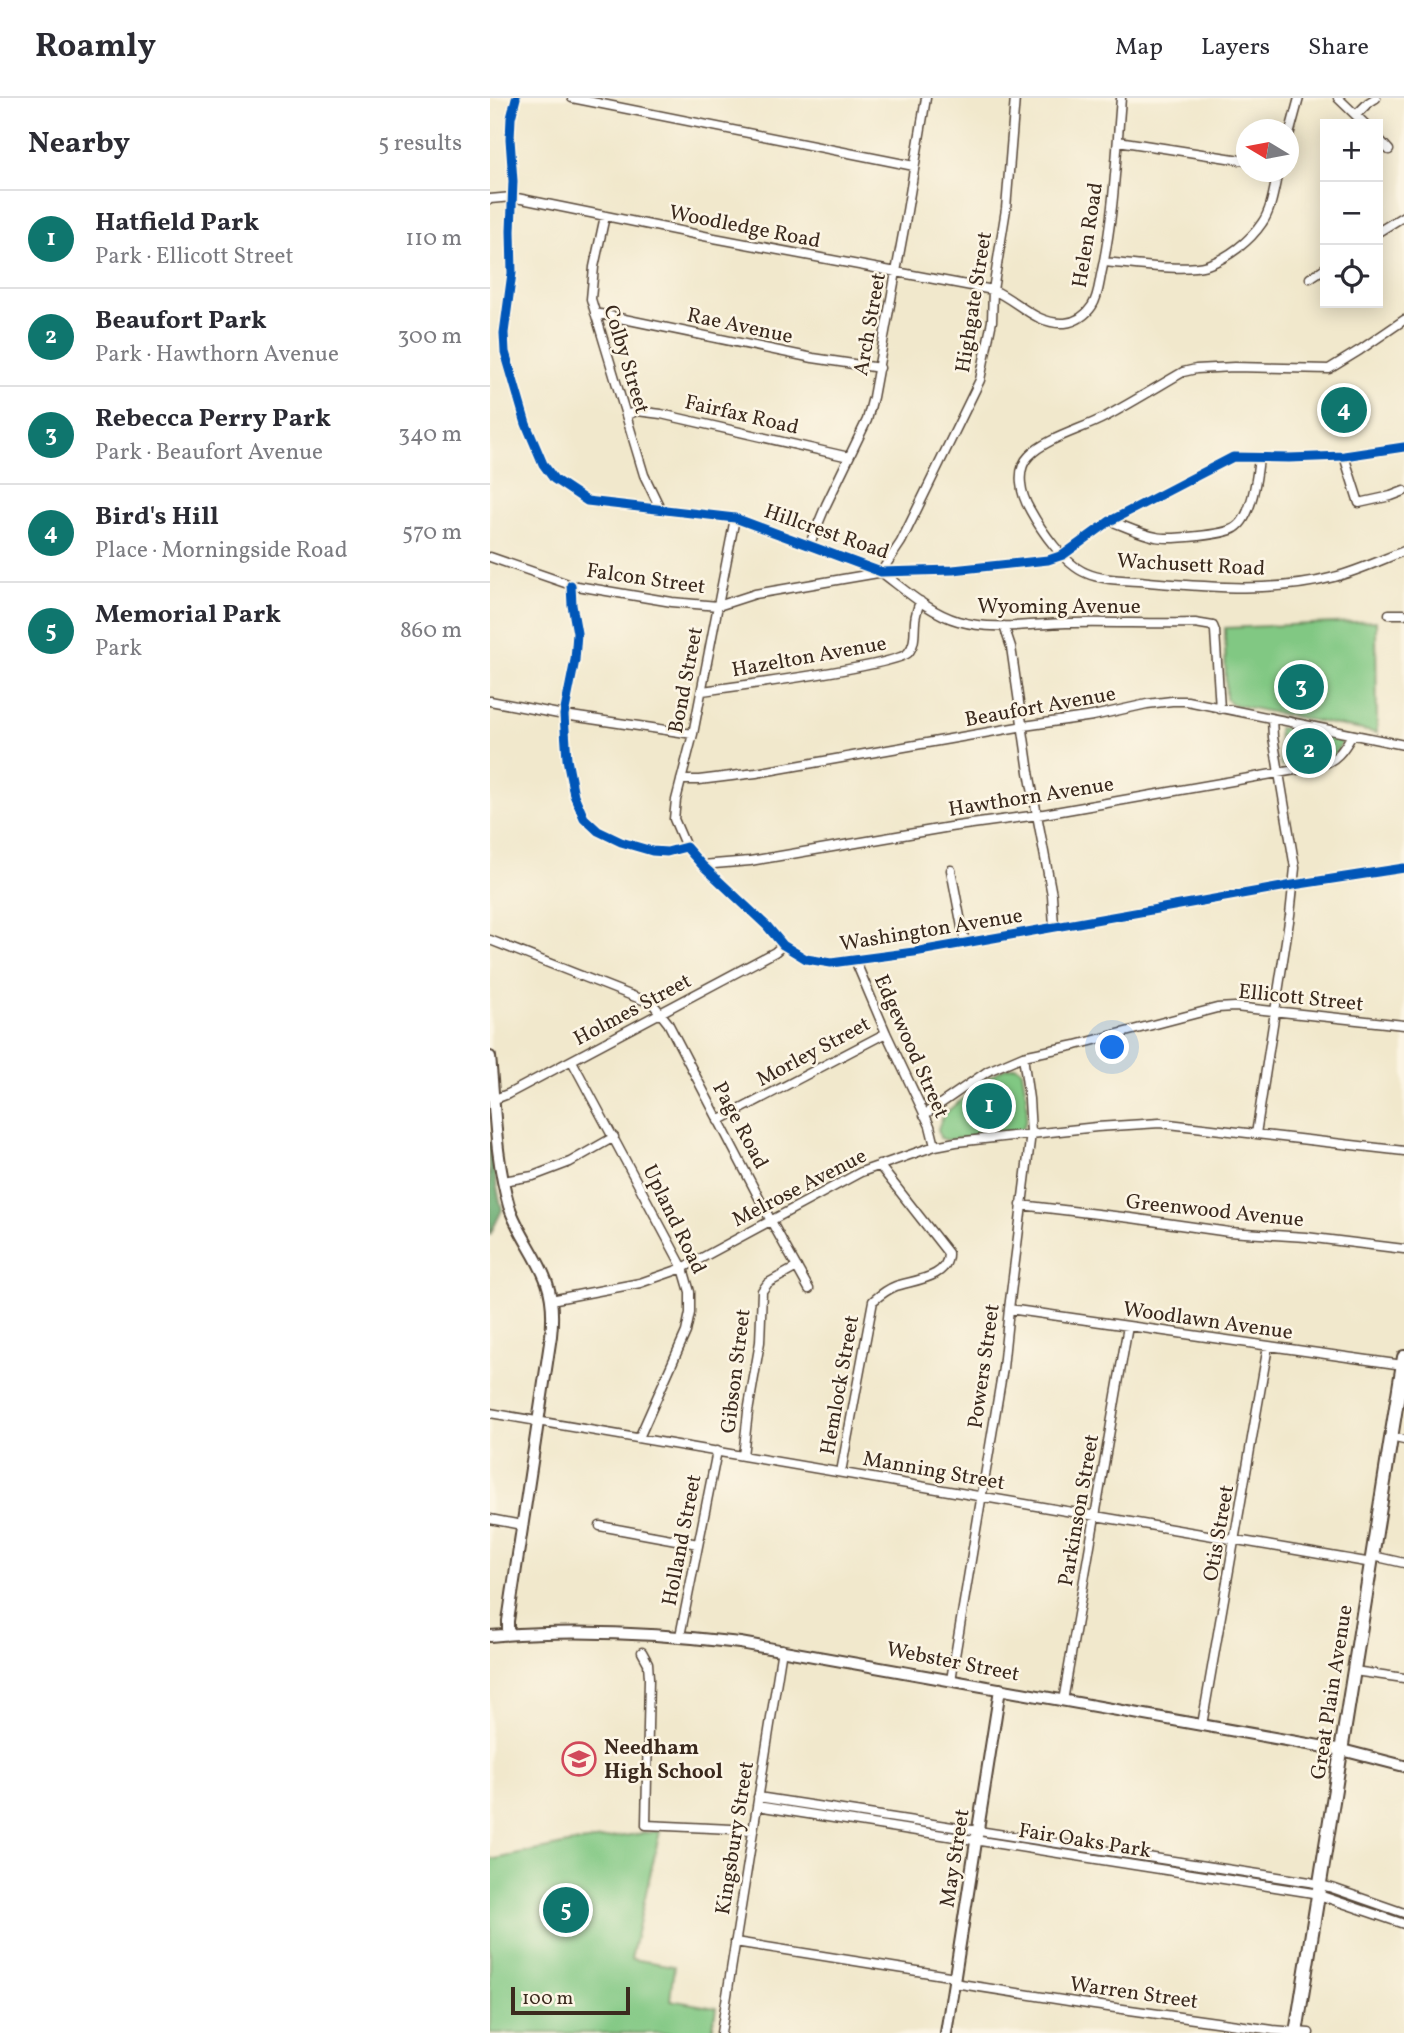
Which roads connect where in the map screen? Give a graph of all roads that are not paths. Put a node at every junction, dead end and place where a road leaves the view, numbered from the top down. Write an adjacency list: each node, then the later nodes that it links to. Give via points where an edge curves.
1 (516, 98): 18 (street, Hillcrest Road, via 510,139)
2 (572, 98): 16 (street)
3 (926, 98): 16 (street, Arch Street)
4 (1015, 98): 27 (street, Highgate Street, via 1006,209)
5 (1121, 98): 12 (street, Helen Road)
6 (1298, 98): 10 (street)
7 (1338, 98): 9 (street)
8 (1376, 98): 9 (street)
9 (1356, 115): 11 (street)
10 (1293, 119)
11 (1360, 119)
12 (1118, 141): 15 (street); 23 (street, Helen Road)
13 (1383, 143): 14 (street)
14 (1389, 150)
15 (1236, 159)
16 (914, 166): 25 (street, Arch Street)
17 (1276, 182): 23 (street, via 1263,221 1231,253 1206,265)
18 (512, 197): 19 (street, Woodledge Road); 20 (street, Woodledge Road); 37 (street, Hillcrest Road, via 505,352 543,464 554,479 587,500)
19 (490, 199)
20 (605, 216): 25 (street, Woodledge Road); 28 (street, Colby Street, via 590,299)
21 (1404, 216): 22 (street)
22 (1383, 229)
23 (1104, 262): 27 (street, Helen Road, via 1093,305 1068,323 1034,317)
24 (1320, 271): 26 (street)
25 (896, 273): 27 (street, Woodledge Road); 30 (street, Arch Street)
26 (1310, 278)
27 (993, 290): 44 (street, Highgate Street, via 980,380 901,542)
28 (595, 313): 30 (street, Rae Avenue); 31 (street, Colby Street)
29 (1404, 320): 42 (street, Wachusett Road, via 1329,369 1234,367 1183,372 1030,455 1021,477 1021,494 1046,537)
30 (880, 368): 34 (street, Arch Street, via 866,420)
31 (627, 415): 34 (street, Fairfax Road, via 637,411 660,414); 37 (street, Colby Street, via 644,475)
32 (1404, 447): 33 (street, Hillcrest Road)
33 (1344, 456): 35 (street, Hillcrest Road); 36 (street, via 1359,503)
34 (849, 457): 40 (street, Arch Street)
35 (1259, 458): 39 (street, Hillcrest Road, via 1233,457); 39 (street, via 1247,512 1235,529 1158,538)
36 (1404, 491)
37 (660, 508): 38 (street, Hillcrest Road)
38 (735, 518): 40 (street, Hillcrest Road); 47 (street, Bond Street)
39 (1110, 521): 42 (street, Hillcrest Road)
40 (809, 546): 44 (street, Hillcrest Road)
41 (1404, 551): 42 (street, Wachusett Road, via 1334,577 1243,587 1087,574)
42 (1063, 555): 44 (street, Hillcrest Road, via 1002,566)
43 (490, 557): 45 (street, Falcon Street)
44 (881, 572): 46 (street, Wyoming Avenue); 47 (street, Falcon Street, via 755,594)
45 (571, 585): 47 (street, Falcon Street); 54 (street, via 578,633)
46 (920, 601): 50 (street, Wyoming Avenue, via 956,621); 51 (street, Hazelton Avenue, via 913,646 897,659)
47 (718, 606): 51 (street, Bond Street)
48 (1389, 614): 49 (street)
49 (1404, 614)
50 (1004, 626): 53 (street, Wyoming Avenue, via 1210,624 1215,631); 56 (street)
51 (702, 691): 57 (street, Bond Street)
52 (490, 701): 54 (street)
53 (1220, 709): 55 (street, Beaufort Avenue); 56 (street, Beaufort Avenue, via 1172,701)
54 (564, 715): 57 (street); 63 (street, via 567,759 584,818 621,842 667,852)
55 (1272, 719): 58 (street, Beaufort Avenue); 60 (street)
56 (1024, 726): 61 (street, Beaufort Avenue, via 756,773); 62 (street)
57 (693, 734): 61 (street, Bond Street)
58 (1352, 735): 59 (street, Beaufort Avenue); 60 (street, Hawthorn Avenue, via 1328,763)
59 (1404, 745)
60 (1278, 772): 62 (street, Hawthorn Avenue); 67 (street, via 1295,868)
61 (681, 780): 63 (street, Bond Street, via 674,819)
62 (1038, 815): 64 (street, Hawthorn Avenue); 68 (street)
63 (686, 847): 64 (street, Washington Avenue)
64 (702, 865): 71 (street, Washington Avenue)
65 (1404, 868): 67 (street, Washington Avenue)
66 (951, 870): 70 (street)
67 (1293, 885): 68 (street, Washington Avenue); 73 (street)
68 (1054, 926): 70 (street, Washington Avenue)
69 (490, 940): 74 (street, via 653,1004)
70 (965, 943): 72 (street, Washington Avenue)
71 (783, 945): 72 (street, Washington Avenue, via 806,959); 74 (street, Holmes Street)
72 (855, 960): 76 (street, Edgewood Street)
73 (1276, 1012): 75 (street, Ellicott Street); 77 (street, Ellicott Street, via 1217,1008); 84 (street)
74 (662, 1014): 79 (street, Holmes Street); 82 (street, Page Road)
75 (1404, 1025)
76 (886, 1032): 81 (street, Edgewood Street); 82 (street, Morley Street)
77 (1023, 1056): 81 (street, Ellicott Street, via 988,1071); 83 (street, Powers Street)
78 (490, 1057): 80 (street)
79 (572, 1061): 80 (street, Holmes Street); 85 (street, Upland Road)
80 (495, 1099): 89 (street)
81 (924, 1115): 86 (street, Edgewood Street)
82 (718, 1121): 91 (street, Page Road)
83 (1031, 1133): 84 (street, Melrose Avenue, via 1160,1123); 86 (street, Melrose Avenue); 90 (street, Powers Street)
84 (1256, 1134): 87 (street, Melrose Avenue)
85 (614, 1137): 89 (street, via 570,1162); 94 (street, Upland Road)
86 (935, 1146): 88 (street, Melrose Avenue)
87 (1404, 1151)
88 (879, 1165): 91 (street, Melrose Avenue); 107 (street, Hemlock Street, via 948,1253 948,1260 923,1280 894,1287 873,1301)
89 (503, 1181): 96 (street, via 517,1227 542,1272)
90 (1021, 1205): 92 (street, Greenwood Avenue); 97 (street, Powers Street)
91 (771, 1221): 93 (street, Page Road); 94 (street, Melrose Avenue)
92 (1404, 1249)
93 (797, 1267): 95 (street, Page Road); 106 (street, Gibson Street, via 762,1291 760,1342)
94 (683, 1269): 96 (street, Melrose Avenue, via 640,1283); 103 (street, Upland Road, via 690,1313)
95 (809, 1289)
96 (551, 1300): 102 (street, via 551,1336)
97 (1009, 1309): 98 (street, Woodlawn Avenue); 108 (street, Powers Street)
98 (1128, 1326): 99 (street, Woodlawn Avenue); 109 (street, Parkinson Street)
99 (1268, 1346): 100 (street, Woodlawn Avenue); 113 (street, Otis Street)
100 (1403, 1361): 104 (main road, Great Plain Avenue)
101 (490, 1413): 102 (street, Manning Street)
102 (539, 1421): 103 (street, Manning Street); 111 (street)
103 (639, 1438): 105 (street, Manning Street)
104 (1398, 1439): 115 (main road, Great Plain Avenue)
105 (717, 1451): 106 (street, Manning Street); 114 (street, Holland Street)
106 (743, 1456): 107 (street, Manning Street)
107 (841, 1472): 108 (street, Manning Street)
108 (981, 1496): 109 (street, Manning Street); 124 (street, Powers Street)
109 (1095, 1516): 113 (street, Manning Street); 126 (street, Parkinson Street)
110 (490, 1519): 111 (street)
111 (522, 1525): 117 (street)
112 (600, 1527): 114 (street)
113 (1235, 1539): 115 (street, Manning Street); 127 (street, Otis Street)
114 (698, 1544): 119 (street, Holland Street)
115 (1372, 1559): 116 (street, Manning Street); 122 (main road, Great Plain Avenue)
116 (1404, 1563)
117 (509, 1634): 118 (street, Webster Street); 119 (street, Webster Street)
118 (490, 1636)
119 (680, 1636): 120 (street, Webster Street)
120 (782, 1649): 124 (street, Webster Street); 130 (street, Kingsbury Street)
121 (642, 1652): 131 (street, via 649,1678 646,1825)
122 (1354, 1671): 123 (street); 128 (main road, Great Plain Avenue)
123 (1404, 1678)
124 (951, 1680): 125 (street, Webster Street)
125 (1000, 1689): 126 (street, Webster Street); 132 (street, May Street)
126 (1063, 1701): 127 (street, Webster Street)
127 (1202, 1725): 128 (street, Webster Street)
128 (1342, 1750): 129 (street, Webster Street); 135 (main road, Great Plain Avenue)
129 (1404, 1766)
130 (758, 1801): 131 (street, Kingsbury Street); 132 (street, Fair Oaks Park)
131 (753, 1830): 138 (street, Kingsbury Street)
132 (977, 1836): 133 (street, Fair Oaks Park); 134 (street, Fair Oaks Park); 139 (street, May Street)
133 (1143, 1856): 134 (street); 135 (street, Fair Oaks Park)
134 (1141, 1867): 135 (street, Fair Oaks Park)
135 (1319, 1889): 136 (street, Fair Oaks Park); 137 (street, Fair Oaks Park); 142 (main road, Great Plain Avenue)
136 (1404, 1913)
137 (1404, 1924)
138 (736, 1942): 139 (street, Warren Street); 140 (street, Kingsbury Street)
139 (955, 1980): 141 (street, May Street); 142 (street, Warren Street, via 1094,2005)
140 (721, 2033)
141 (946, 2033)
142 (1300, 2033)

